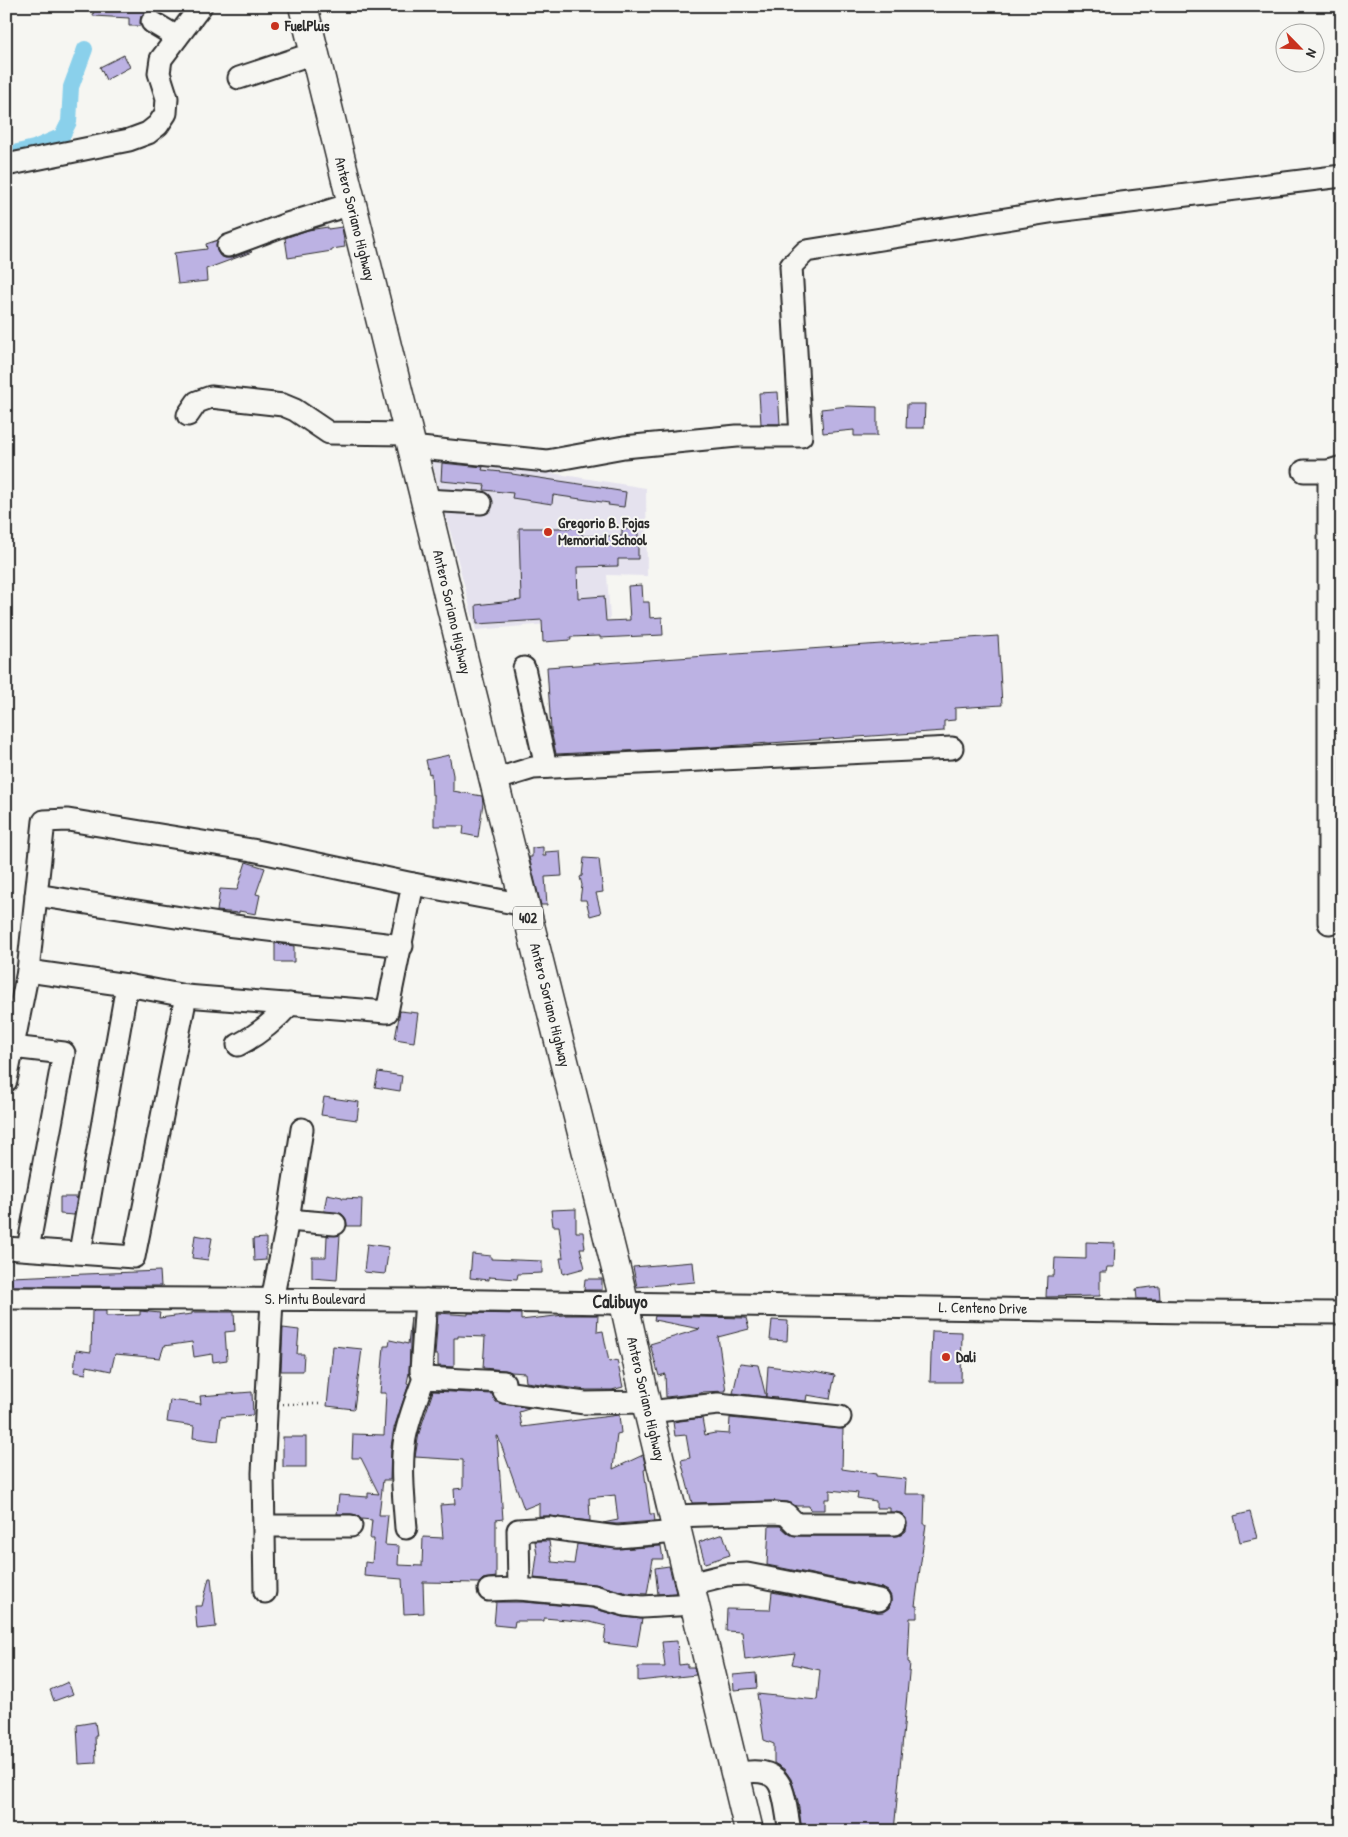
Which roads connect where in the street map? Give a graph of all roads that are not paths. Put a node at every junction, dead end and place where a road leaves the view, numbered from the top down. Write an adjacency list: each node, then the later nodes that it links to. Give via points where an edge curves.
1 (201, 6): 4 (street)
2 (303, 6): 5 (main road, Antero Soriano Highway / 402)
3 (152, 22): 4 (street)
4 (176, 37): 7 (street, via 161,59 159,73 167,98 166,112 148,133 129,140)
5 (314, 53): 6 (street); 9 (main road, Antero Soriano Highway / 402)
6 (239, 78)
7 (6, 164)
8 (1342, 176): 12 (street, via 1056,211 806,251 791,266 801,436 737,436 633,446 547,461)
9 (351, 204): 10 (street); 12 (main road, Antero Soriano Highway / 402)
10 (228, 246)
11 (188, 415): 12 (street, via 197,402 211,397 283,405 329,433)
12 (410, 441): 15 (main road, Antero Soriano Highway / 402)
13 (1335, 469): 14 (street); 24 (street, via 1329,923)
14 (1304, 471)
15 (425, 500): 16 (street); 20 (main road, Antero Soriano Highway / 402)
16 (481, 504)
17 (524, 668): 19 (street)
18 (952, 748): 19 (street)
19 (546, 767): 20 (street)
20 (494, 780): 23 (main road, Antero Soriano Highway / 402)
21 (414, 884): 22 (street, via 252,850 68,820 44,821); 23 (street); 25 (street)
22 (36, 895): 25 (street, via 226,925); 26 (street)
23 (525, 905): 42 (main road, Antero Soriano Highway / 402)
24 (1342, 920)
25 (402, 946): 29 (street, via 387,1012)
26 (28, 972): 27 (street); 31 (street)
27 (127, 985): 28 (street); 38 (street)
28 (186, 996): 29 (street); 38 (street, via 134,1258)
29 (290, 1004): 30 (street, via 274,1022)
30 (238, 1045)
31 (12, 1047): 32 (street); 37 (street, via 64,1053)
32 (6, 1081)
33 (302, 1129): 34 (street)
34 (288, 1220): 35 (street); 40 (street)
35 (335, 1224)
36 (6, 1248): 37 (street)
37 (28, 1249): 38 (street)
38 (80, 1252)
39 (6, 1298): 40 (street, S. Mintu Boulevard)
40 (272, 1300): 41 (street, S. Mintu Boulevard); 49 (street, via 263,1473)
41 (426, 1300): 42 (street, S. Mintu Boulevard); 44 (street)
42 (624, 1303): 43 (street, L. Centeno Drive); 45 (main road, Antero Soriano Highway / 402)
43 (1342, 1313)
44 (424, 1378): 45 (street, via 504,1382 504,1392); 51 (street, via 405,1440 403,1487)
45 (647, 1407): 46 (street, via 718,1404); 47 (main road, Antero Soriano Highway / 402)
46 (840, 1416)
47 (675, 1524): 48 (street, via 774,1513 786,1514 796,1524); 52 (street, via 617,1537 549,1528 518,1530); 55 (main road, Antero Soriano Highway / 402)
48 (895, 1524)
49 (264, 1526): 50 (street); 54 (street)
50 (351, 1526)
51 (406, 1528)
52 (518, 1589): 53 (street); 55 (street, via 594,1596 642,1607)
53 (489, 1590)
54 (265, 1592)
55 (692, 1594): 56 (street, via 726,1575 747,1574); 57 (main road, Antero Soriano Highway / 402)
56 (879, 1600)
57 (736, 1774): 58 (main road, Antero Soriano Highway / 402); 59 (street, via 763,1771 780,1782)
58 (749, 1831)
59 (790, 1831)

